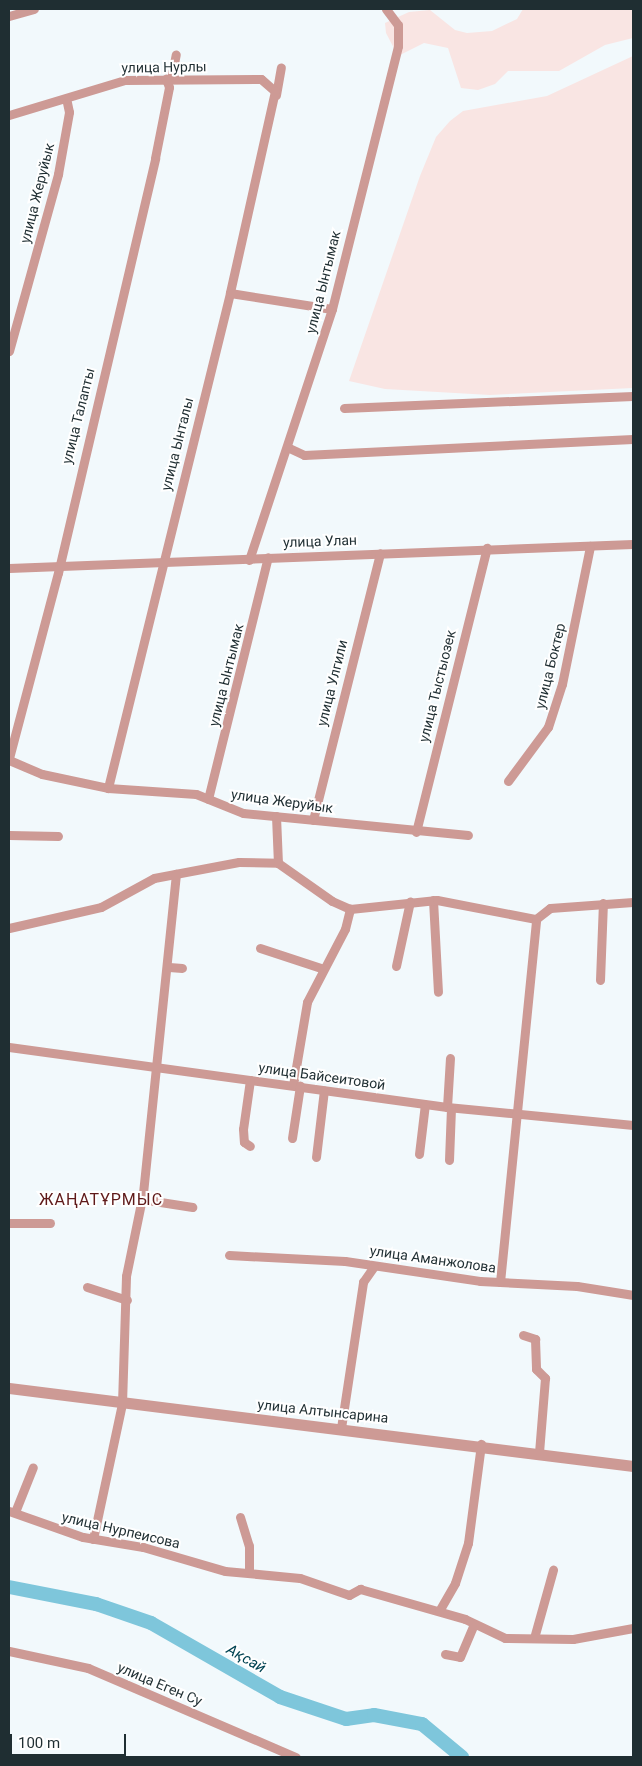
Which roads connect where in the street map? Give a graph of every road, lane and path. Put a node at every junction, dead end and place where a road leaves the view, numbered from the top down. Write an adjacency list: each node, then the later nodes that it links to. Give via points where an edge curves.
1 (34, 9): 3 (street)
2 (386, 9): 11 (street, улица Ынтымак, via 398,25 398,46)
3 (9, 16)
4 (176, 54): 6 (street, улица Талапты)
5 (281, 67): 8 (street, улица Ынталы)
6 (168, 79): 7 (street, улица Нурлы, via 111,82); 8 (street, улица Нурлы, via 260,79 273,87); 24 (street, улица Талапты, via 155,158)
7 (66, 98): 9 (street, улица Нурлы); 12 (street, улица Жеруйык, via 69,112 58,174)
8 (275, 102): 10 (street, улица Ынталы)
9 (9, 116)
10 (230, 293): 11 (street); 23 (street, улица Ынталы)
11 (332, 309): 16 (street, улица Ынтымак)
12 (9, 351)
13 (633, 396): 14 (street)
14 (344, 408)
15 (633, 439): 16 (street, via 304,455)
16 (287, 447): 22 (street, улица Ынтымак)
17 (633, 544): 18 (street, улица Улан)
18 (590, 546): 19 (street, улица Улан); 27 (street, улица Боктер, via 562,684 548,727)
19 (487, 548): 20 (street, улица Улан); 32 (street, улица Тыстыозек)
20 (380, 553): 21 (street, улица Улан); 31 (street, улица Улгили)
21 (268, 557): 22 (street, улица Улан); 29 (street, улица Ынтымак)
22 (249, 560): 23 (street, улица Улан)
23 (163, 563): 24 (street, улица Улан); 28 (street, улица Ынталы)
24 (56, 566): 25 (street, улица Улан); 26 (street, улица Талапты)
25 (9, 568)
26 (9, 759): 28 (street, улица Жеруйык, via 42,774)
27 (508, 781)
28 (108, 788): 29 (street, улица Жеруйык, via 196,794)
29 (208, 799): 30 (street, улица Жеруйык, via 243,813)
30 (276, 816): 31 (street, улица Жеруйык); 36 (street)
31 (313, 820): 32 (street, улица Жеруйык)
32 (416, 832): 34 (street, улица Жеруйык)
33 (9, 834): 35 (street)
34 (468, 835)
35 (58, 836)
36 (278, 863): 37 (street, via 224,863); 42 (street, via 332,902)
37 (176, 874): 44 (street, via 154,878 101,907); 47 (street)
38 (433, 900): 39 (street); 43 (street); 51 (street)
39 (410, 901): 42 (street); 46 (street)
40 (633, 902): 41 (street)
41 (603, 903): 43 (street, via 550,908); 50 (street)
42 (350, 909): 49 (street, via 345,929)
43 (536, 919): 60 (street)
44 (9, 928)
45 (260, 948): 49 (street)
46 (396, 966)
47 (169, 967): 48 (street); 54 (street)
48 (182, 968)
49 (321, 968): 56 (street, via 301,1025)
50 (600, 980)
51 (438, 992)
52 (9, 1047): 54 (street, улица Байсеитовой)
53 (450, 1058): 59 (street)
54 (156, 1066): 55 (street, улица Байсеитовой); 67 (street)
55 (250, 1080): 56 (street, улица Байсеитовой); 63 (street, via 243,1129 244,1142)
56 (297, 1085): 57 (street, улица Байсеитовой); 62 (street)
57 (324, 1090): 58 (street, улица Байсеитовой); 65 (street)
58 (425, 1104): 59 (street, улица Байсеитовой); 64 (street)
59 (449, 1107): 60 (street, улица Байсеитовой); 66 (street)
60 (518, 1112): 61 (street, улица Байсеитовой); 73 (street)
61 (633, 1125)
62 (292, 1138)
63 (250, 1146)
64 (420, 1154)
65 (316, 1157)
66 (449, 1160)
67 (141, 1199): 68 (street); 76 (street, via 126,1276)
68 (192, 1207)
69 (9, 1223): 70 (street)
70 (50, 1223)
71 (229, 1255): 72 (street, улица Аманжолова)
72 (374, 1266): 73 (street, улица Аманжолова); 80 (street, via 363,1282)
73 (500, 1282): 75 (street, улица Аманжолова, via 577,1286)
74 (87, 1287): 76 (street)
75 (633, 1295)
76 (127, 1300): 79 (street, via 123,1318)
77 (523, 1336): 82 (street, via 535,1339 536,1368 545,1378)
78 (9, 1388): 79 (street, улица Алтынсарина)
79 (122, 1404): 80 (street, улица Алтынсарина); 87 (street)
80 (341, 1428): 81 (street, улица Алтынсарина)
81 (481, 1444): 82 (street, улица Алтынсарина); 90 (street, via 466,1552)
82 (539, 1452): 84 (street, улица Алтынсарина)
83 (32, 1466): 85 (street)
84 (633, 1466)
85 (12, 1512): 87 (street, улица Нурпеисова)
86 (240, 1517): 89 (street, via 249,1546)
87 (93, 1539): 89 (street, улица Нурпеисова, via 143,1547 225,1572)
88 (553, 1570): 93 (street)
89 (249, 1572): 90 (street, улица Нурпеисова, via 300,1578 349,1595 360,1589)
90 (439, 1611): 91 (street, улица Нурпеисова)
91 (474, 1624): 93 (street, улица Нурпеисова, via 505,1638); 95 (street, via 460,1656)
92 (633, 1628): 93 (street, улица Нурпеисова, via 573,1639)
93 (534, 1638)
94 (9, 1651): 96 (street, улица Еген Су, via 88,1668)
95 (445, 1654)
96 (296, 1757)

